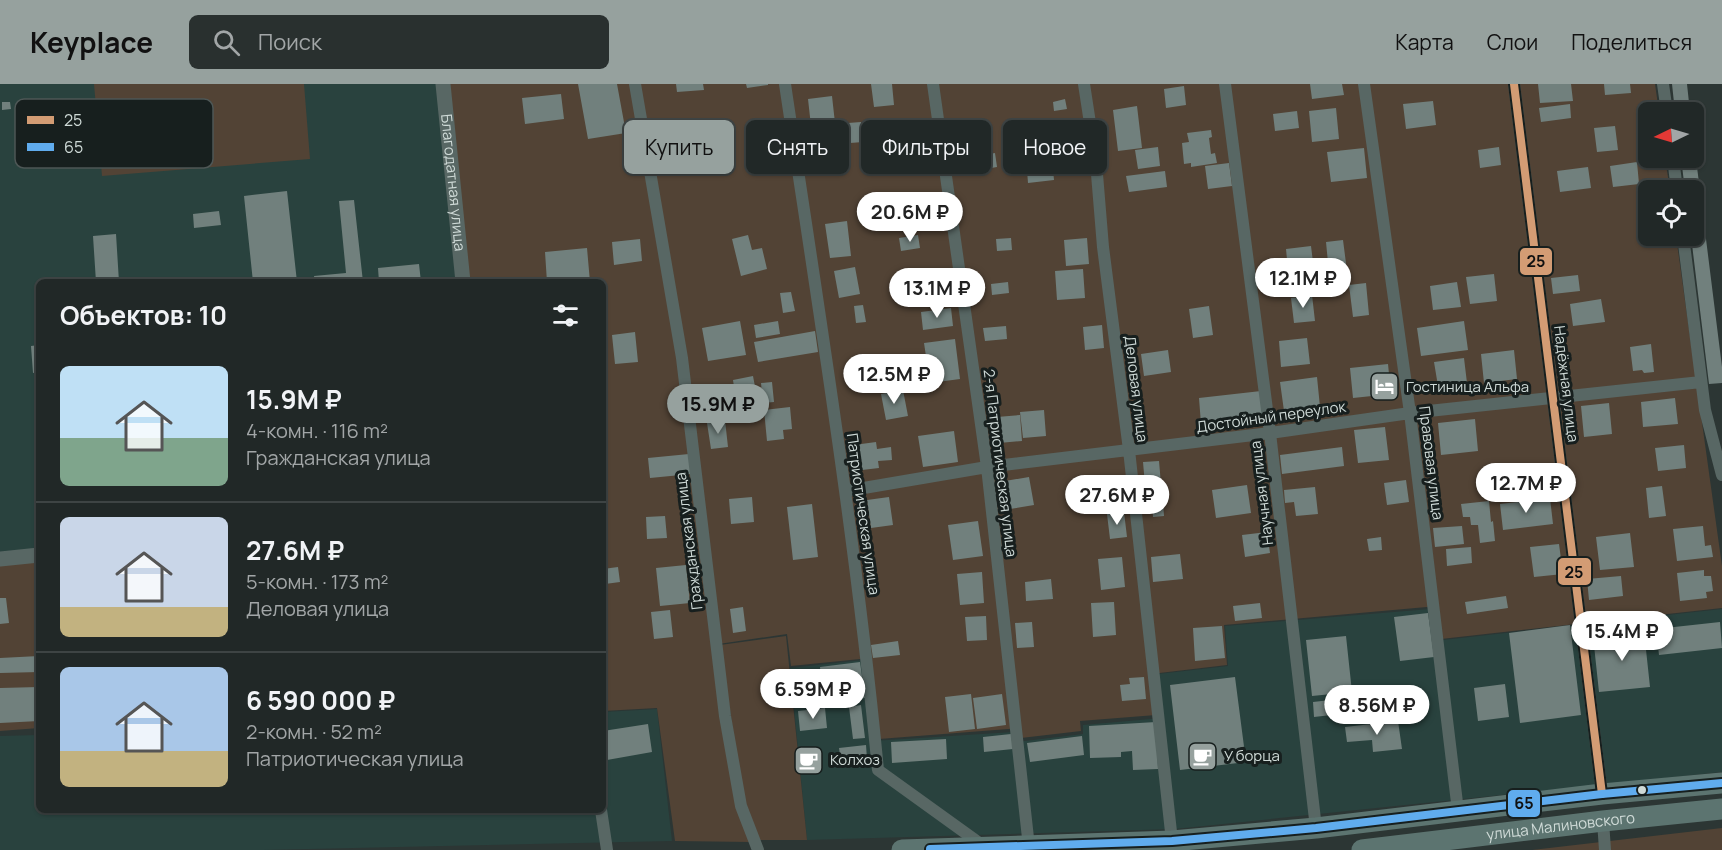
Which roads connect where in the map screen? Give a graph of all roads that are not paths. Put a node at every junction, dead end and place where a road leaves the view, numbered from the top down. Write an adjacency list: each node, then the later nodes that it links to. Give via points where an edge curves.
1 (443, 84): 12 (street, Благодатная улица)
2 (635, 84): 35 (street, Гражданская улица, via 681,358 725,716 741,806)
3 (784, 84): 20 (street, Патриотическая улица)
4 (933, 84): 18 (street, 2-я Патриотическая улица)
5 (1084, 84): 17 (street, Деловая улица)
6 (1225, 84): 16 (street, Научная улица)
7 (1364, 84): 15 (street, Правовая улица)
8 (1514, 84): 14 (street, Надёжная улица)
9 (1663, 84): 10 (street)
10 (1666, 102)
11 (1684, 246): 13 (street)
12 (463, 279)
13 (1701, 382): 14 (street, Достойный переулок); 19 (street)
14 (1553, 398): 15 (street, Достойный переулок); 24 (street, Надёжная улица)
15 (1410, 413): 16 (street, Достойный переулок); 26 (street, Правовая улица)
16 (1270, 434): 17 (street, Достойный переулок); 29 (street, Научная улица)
17 (1129, 450): 18 (street, Достойный переулок); 30 (street, Деловая улица)
18 (987, 467): 20 (street, Достойный переулок); 32 (street, 2-я Патриотическая улица)
19 (1722, 475)
20 (846, 490): 33 (street, Патриотическая улица, via 878,770)
21 (36, 555): 22 (street)
22 (0, 559)
23 (1722, 783): 24 (highway, улица Малиновского)
24 (1602, 794): 26 (highway, улица Малиновского)
25 (1722, 809): 28 (highway, улица Малиновского)
26 (1458, 811): 29 (highway, улица Малиновского)
27 (601, 813): 34 (street)
28 (1603, 821): 31 (highway, улица Малиновского); 38 (street)
29 (1316, 828): 30 (highway, улица Малиновского)
30 (1172, 842): 32 (highway, улица Малиновского)
31 (1465, 844): 37 (highway, улица Малиновского)
32 (1029, 847): 33 (highway, улица Малиновского)
33 (986, 848): 36 (highway, улица Малиновского)
34 (607, 850)
35 (758, 850)
36 (902, 850)
37 (1362, 850)
38 (1605, 850)

